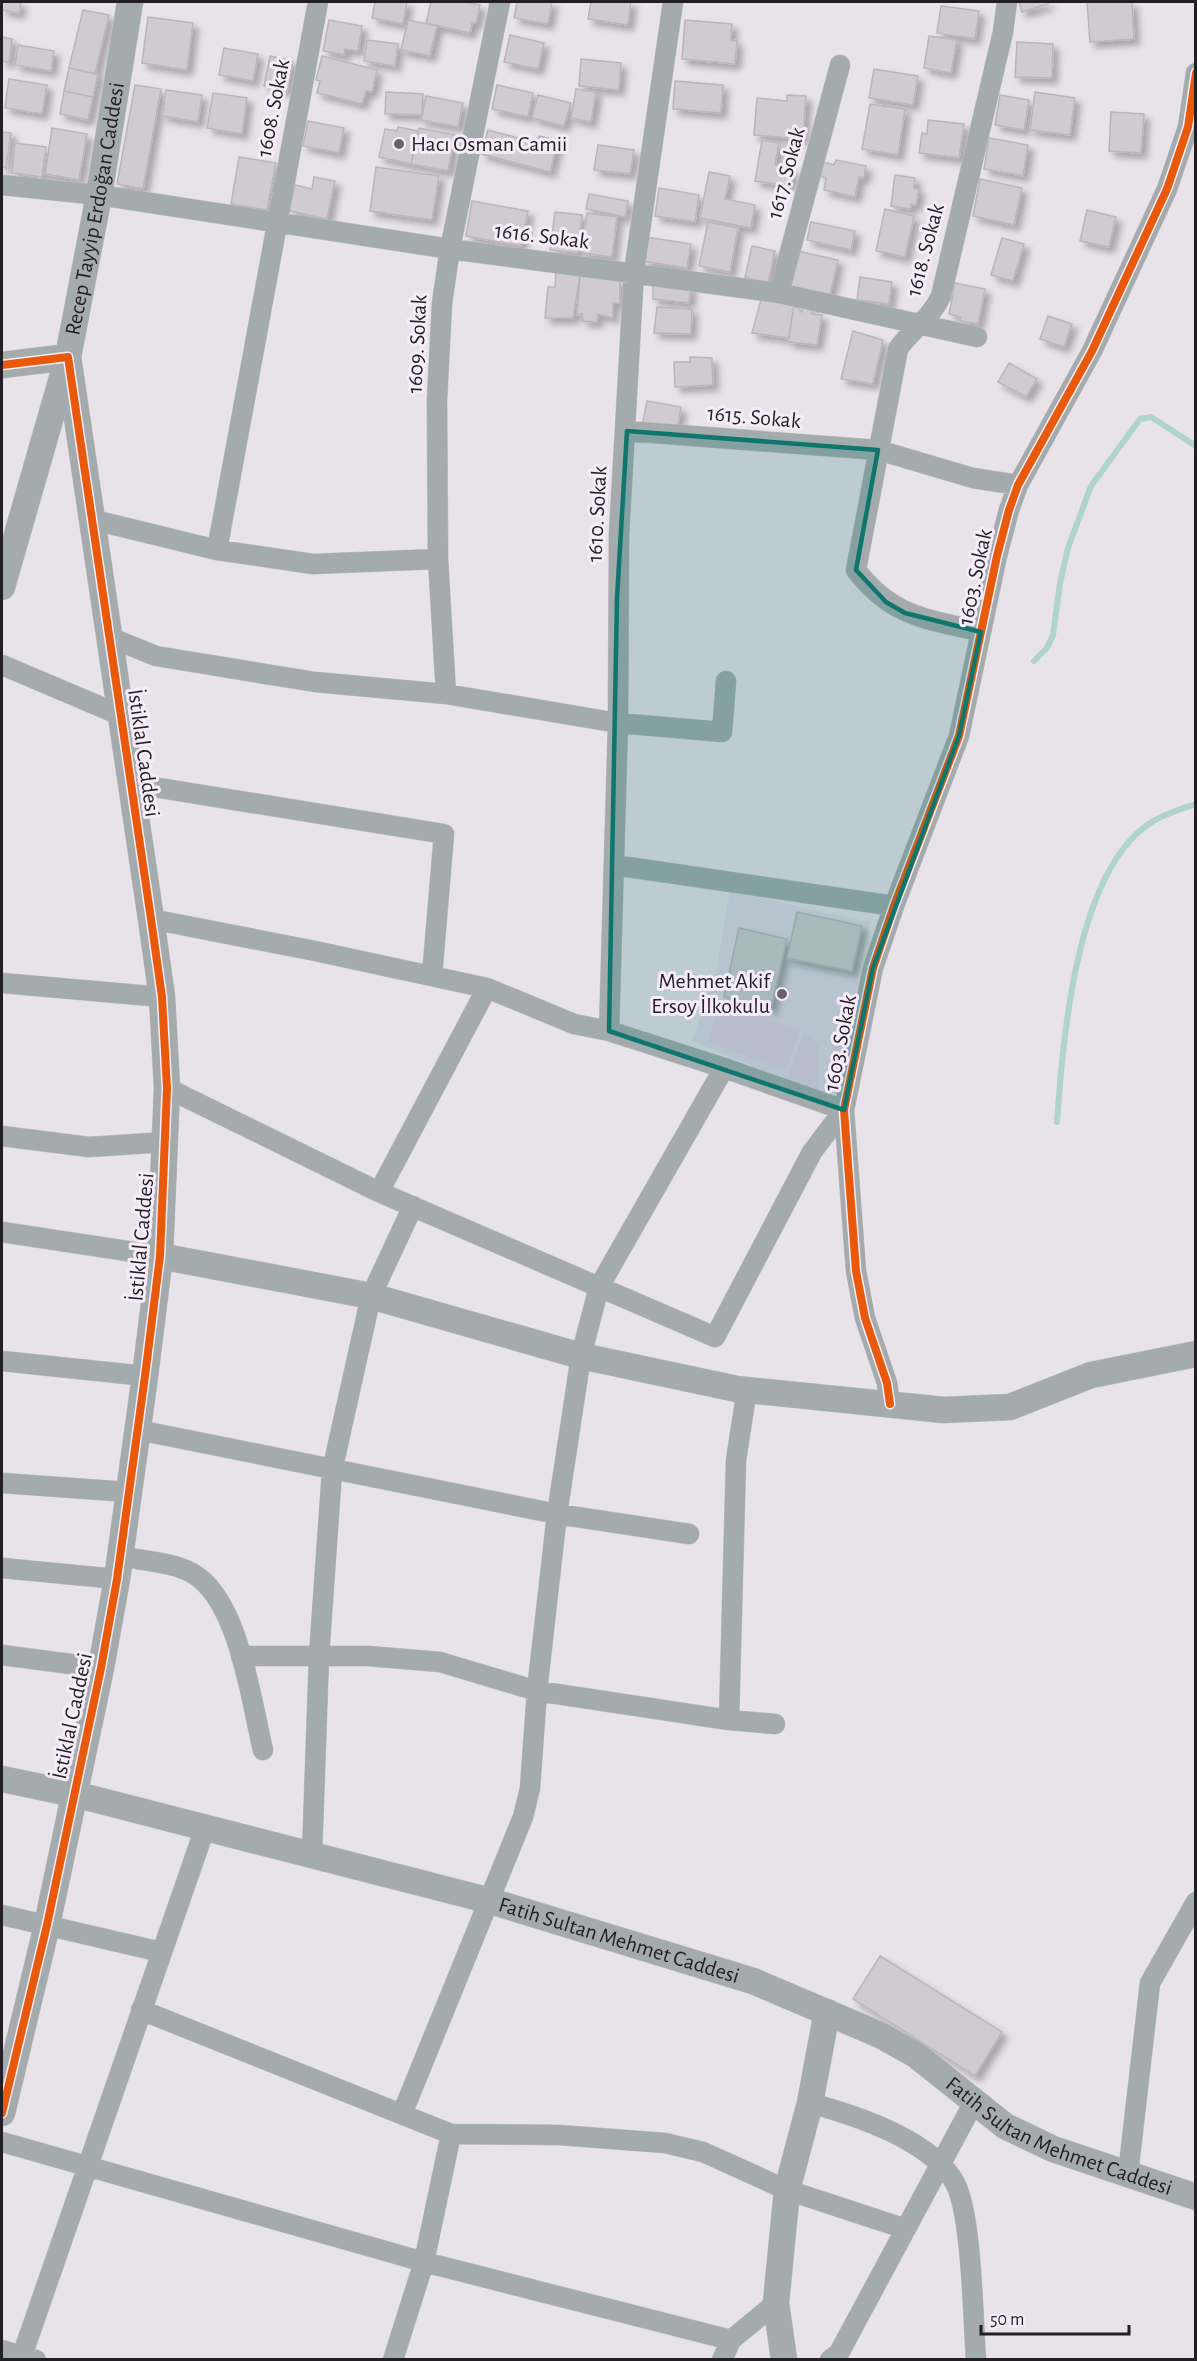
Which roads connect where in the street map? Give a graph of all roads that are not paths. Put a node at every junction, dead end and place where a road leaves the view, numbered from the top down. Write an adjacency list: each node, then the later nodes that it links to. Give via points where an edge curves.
1 (129, 2): 9 (street, Recep Tayyip Erdoğan Caddesi)
2 (318, 2): 10 (street, 1608. Sokak)
3 (500, 2): 11 (street, 1609. Sokak)
4 (673, 2): 12 (street, 1610. Sokak)
5 (1006, 2): 14 (street, 1618. Sokak, via 941,296)
6 (840, 65): 13 (street, 1617. Sokak)
7 (1196, 73): 20 (street, 1603. Sokak, via 1188,127 1167,189 1092,351)
8 (2, 185): 9 (street, 1616. Sokak)
9 (99, 195): 10 (street, 1616. Sokak); 16 (street, Recep Tayyip Erdoğan Caddesi)
10 (276, 224): 11 (street, 1616. Sokak); 22 (street, 1608. Sokak)
11 (450, 249): 12 (street, 1616. Sokak); 23 (street, 1609. Sokak, via 439,347)
12 (634, 272): 13 (street, 1616. Sokak); 18 (street, 1610. Sokak)
13 (779, 293): 14 (street, 1616. Sokak)
14 (921, 325): 15 (street, 1616. Sokak); 19 (street, 1618. Sokak, via 898,349)
15 (977, 337)
16 (68, 357): 17 (street); 21 (street, İstiklal Caddesi); 24 (street, Recep Tayyip Erdoğan Caddesi)
17 (2, 365)
18 (627, 430): 19 (street, 1615. Sokak); 31 (street, 1610. Sokak, via 618,555)
19 (878, 450): 20 (street, 1615. Sokak, via 973,478); 25 (street, 1618. Sokak, via 856,570 886,602 905,613)
20 (1018, 485): 25 (street, 1603. Sokak, via 997,556)
21 (94, 520): 22 (street); 26 (street, İstiklal Caddesi)
22 (217, 550): 23 (street, via 312,564)
23 (438, 559): 29 (street, 1609. Sokak)
24 (2, 587)
25 (981, 632): 34 (street, 1603. Sokak, via 959,736)
26 (109, 637): 29 (street, via 156,656 315,682); 30 (street, İstiklal Caddesi)
27 (2, 665): 30 (street)
28 (726, 681): 31 (street, via 722,732)
29 (446, 694): 31 (street)
30 (120, 716): 32 (street, İstiklal Caddesi)
31 (618, 723): 33 (street, 1610. Sokak)
32 (129, 783): 35 (street, İstiklal Caddesi); 36 (street, via 444,834)
33 (614, 865): 34 (street); 40 (street, 1610. Sokak)
34 (894, 906): 43 (street, 1603. Sokak, via 873,968)
35 (151, 919): 36 (street); 39 (street, İstiklal Caddesi)
36 (432, 976): 38 (street)
37 (2, 983): 39 (street)
38 (486, 988): 40 (street, via 574,1024); 46 (street)
39 (162, 997): 42 (street, İstiklal Caddesi)
40 (609, 1031): 41 (street)
41 (724, 1068): 43 (street); 50 (street)
42 (167, 1088): 45 (street, İstiklal Caddesi); 46 (street)
43 (844, 1110): 50 (street, via 812,1152 715,1337); 57 (street, via 856,1271)
44 (2, 1136): 45 (street, via 89,1147)
45 (166, 1142): 49 (street, İstiklal Caddesi)
46 (379, 1192): 47 (street)
47 (413, 1206): 50 (street); 51 (street)
48 (2, 1232): 49 (street)
49 (160, 1256): 51 (street); 55 (street, İstiklal Caddesi)
50 (599, 1287): 53 (street)
51 (371, 1296): 53 (street); 59 (street)
52 (1196, 1354): 57 (street, via 1091,1376 1010,1407 944,1410)
53 (581, 1356): 56 (street); 62 (street)
54 (2, 1361): 55 (street)
55 (145, 1376): 58 (street, İstiklal Caddesi)
56 (747, 1389): 57 (street); 71 (street, via 736,1460)
57 (890, 1404)
58 (138, 1430): 59 (street); 61 (street, İstiklal Caddesi)
59 (332, 1471): 62 (street); 68 (street)
60 (2, 1483): 61 (street)
61 (128, 1492): 65 (street, İstiklal Caddesi)
62 (557, 1514): 63 (street); 70 (street)
63 (689, 1534)
64 (2, 1568): 65 (street)
65 (119, 1568): 67 (street, via 183,1569 203,1581 222,1604); 69 (street, İstiklal Caddesi)
66 (2, 1655): 69 (street)
67 (241, 1656): 68 (street); 73 (street)
68 (319, 1656): 70 (street, via 440,1662); 77 (street)
69 (101, 1668): 75 (street, İstiklal Caddesi)
70 (537, 1691): 71 (street); 78 (street, via 530,1788 523,1817)
71 (729, 1720): 72 (street)
72 (775, 1724)
73 (263, 1750)
74 (2, 1779): 75 (street, Fatih Sultan Mehmet Caddesi)
75 (74, 1794): 76 (street, Fatih Sultan Mehmet Caddesi); 81 (street, İstiklal Caddesi)
76 (205, 1828): 77 (street, Fatih Sultan Mehmet Caddesi); 82 (street)
77 (312, 1855): 78 (street, Fatih Sultan Mehmet Caddesi)
78 (487, 1900): 84 (street, Fatih Sultan Mehmet Caddesi, via 753,1982); 89 (street)
79 (1196, 1902): 94 (street, via 1150,1983)
80 (2, 1915): 81 (street)
81 (47, 1925): 82 (street); 85 (street, İstiklal Caddesi)
82 (161, 1952): 83 (street)
83 (141, 2010): 89 (street); 93 (street)
84 (827, 2012): 86 (street, Fatih Sultan Mehmet Caddesi, via 916,2055); 87 (street)
85 (8, 2062): 88 (street, İstiklal Caddesi)
86 (974, 2102): 92 (street); 94 (street, Fatih Sultan Mehmet Caddesi, via 1005,2126 1053,2149)
87 (810, 2103): 92 (street, via 898,2134); 95 (street)
88 (2, 2113)
89 (402, 2114): 90 (street)
90 (451, 2134): 95 (street, via 559,2135 665,2143 703,2152); 98 (street)
91 (2, 2142): 93 (street)
92 (940, 2165): 97 (street); 107 (street, via 959,2193 965,2223)
93 (88, 2166): 98 (street); 102 (street)
94 (1128, 2174): 96 (street, Fatih Sultan Mehmet Caddesi)
95 (787, 2190): 97 (street); 99 (street)
96 (1196, 2197)
97 (906, 2229): 106 (street)
98 (424, 2262): 100 (street); 103 (street)
99 (776, 2303): 100 (street); 105 (street)
100 (731, 2340): 104 (street)
101 (2, 2350): 102 (street)
102 (29, 2358)
103 (393, 2360)
104 (722, 2360)
105 (784, 2360)
106 (831, 2360)
107 (976, 2360)

